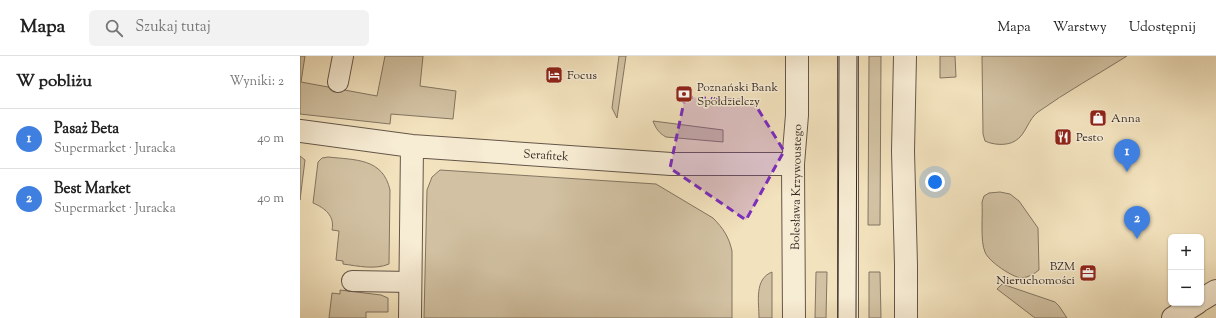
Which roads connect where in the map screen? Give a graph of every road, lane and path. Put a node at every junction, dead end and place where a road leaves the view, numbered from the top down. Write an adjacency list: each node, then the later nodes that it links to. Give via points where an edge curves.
1 (343, 56): 5 (lane)
2 (797, 56): 8 (street, Bolesława Krzywoustego, via 797,115)
3 (848, 56): 16 (lane)
4 (905, 56): 17 (street, via 903,152)
5 (338, 82)
6 (300, 131): 7 (street, Serafitek)
7 (412, 146): 8 (street, Serafitek, via 671,164); 10 (street)
8 (793, 164): 15 (street, Bolesława Krzywoustego)
9 (352, 281): 10 (lane)
10 (410, 282): 14 (street)
11 (1216, 291): 12 (street)
12 (1204, 298)
13 (1192, 306): 18 (street)
14 (410, 318)
15 (794, 318)
16 (848, 318)
17 (906, 318)
18 (1173, 318)

